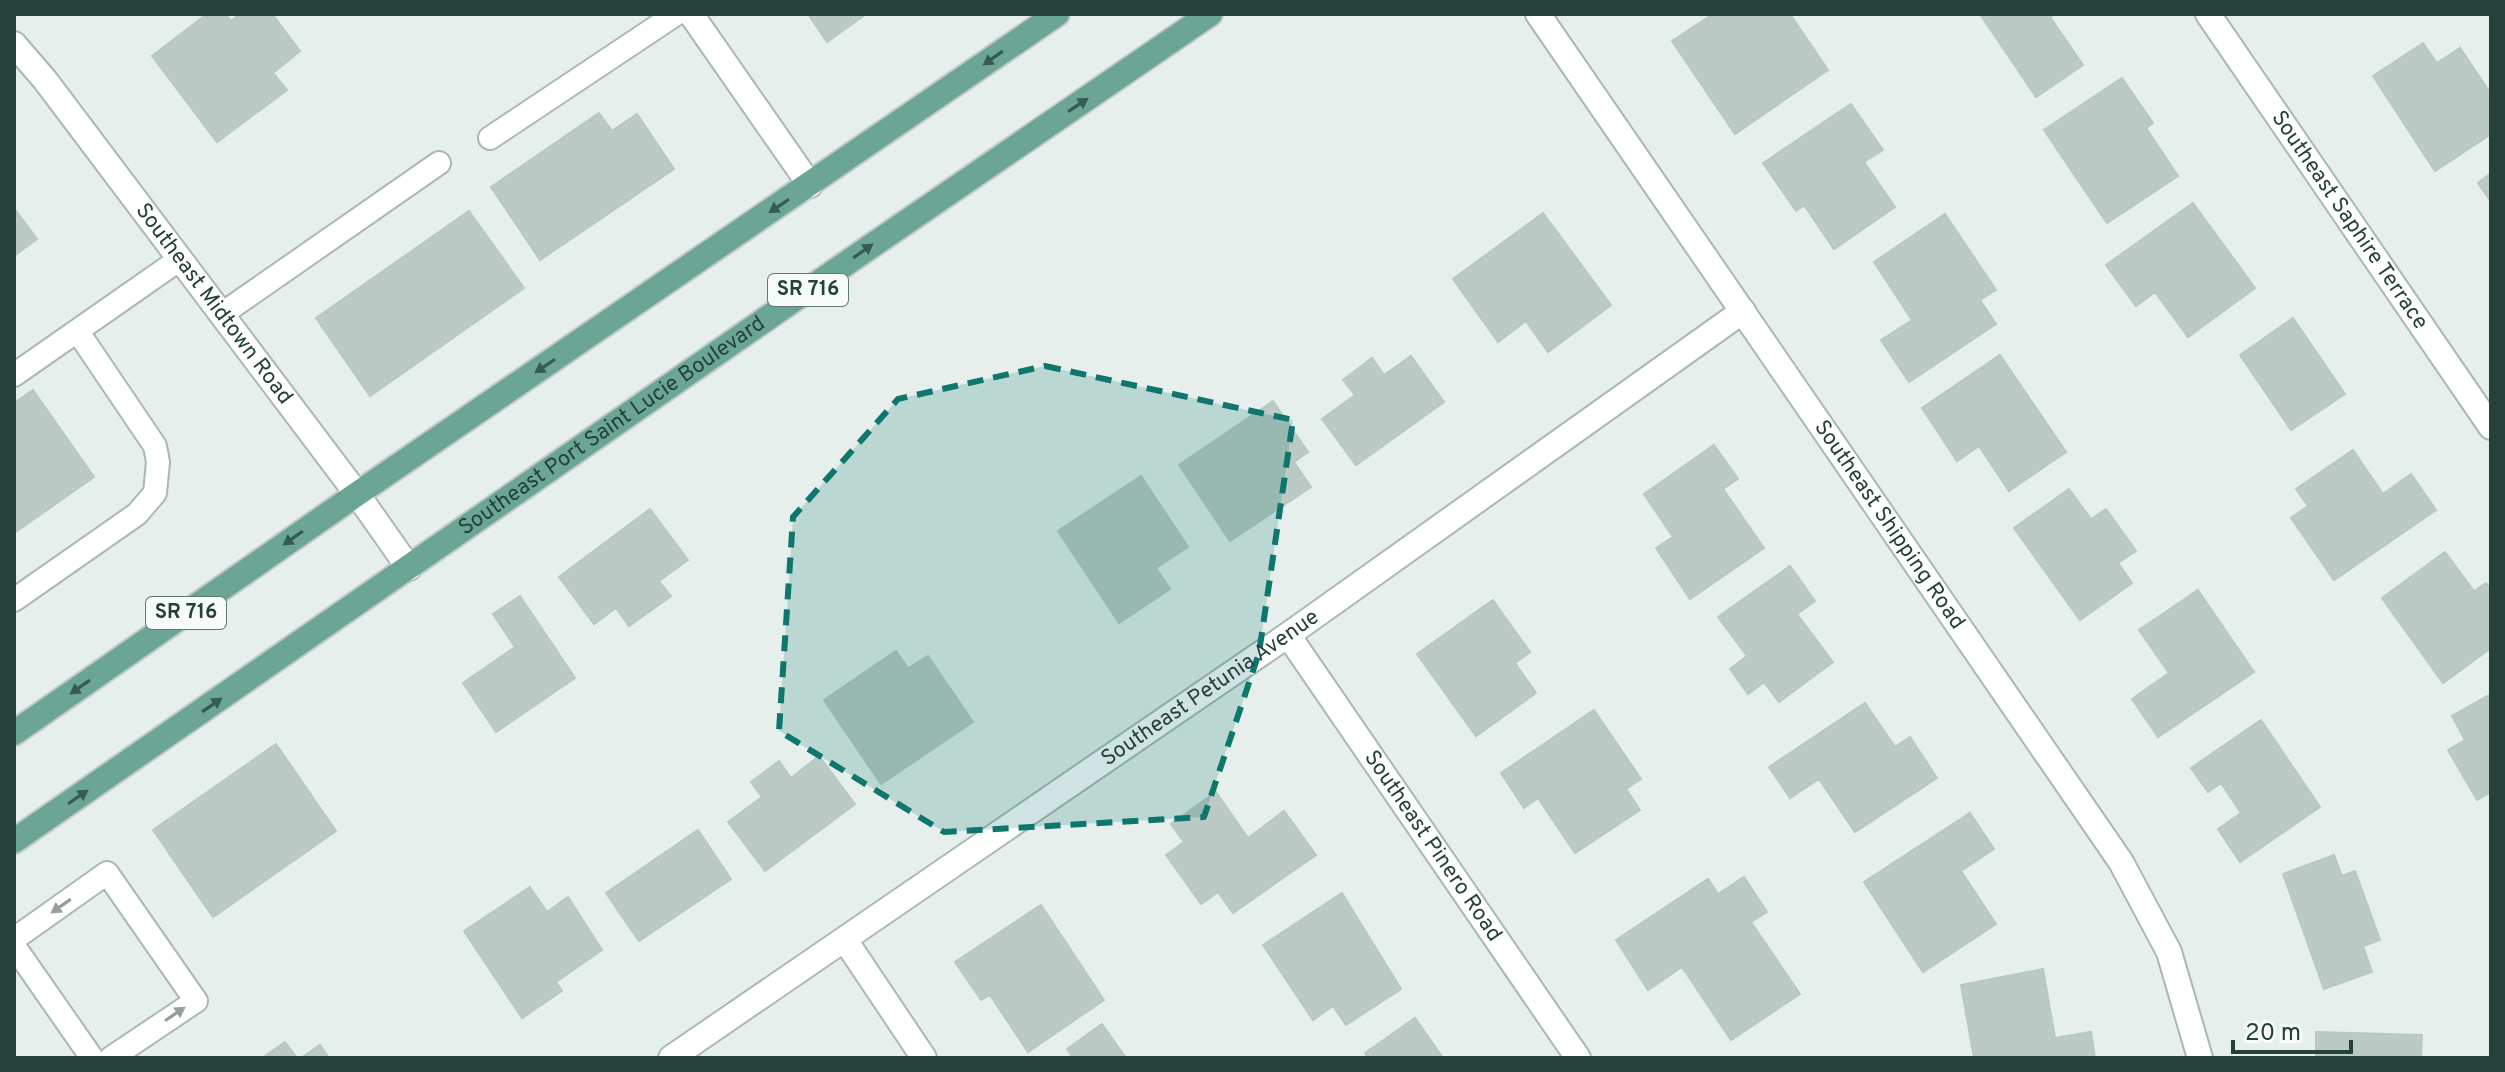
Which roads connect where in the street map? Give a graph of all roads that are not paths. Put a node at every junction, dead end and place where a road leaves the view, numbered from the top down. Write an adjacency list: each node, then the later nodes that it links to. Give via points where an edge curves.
1 (676, 14): 8 (lane)
2 (691, 14): 10 (street)
3 (1057, 14): 10 (main road, SR 716, one-way to 10)
4 (1210, 14): 18 (main road, Southeast Port Saint Lucie Boulevard / SR 716, one-way to 4)
5 (1538, 14): 12 (street, Southeast Shipping Road)
6 (2208, 14): 16 (street, Southeast Saphire Terrace)
7 (14, 44): 11 (street, Southeast Midtown Road)
8 (490, 138)
9 (439, 163): 13 (lane)
10 (810, 185): 17 (main road, SR 716, one-way to 17)
11 (180, 259): 13 (street, Southeast Midtown Road); 14 (lane)
12 (1743, 311): 20 (street, Southeast Petunia Avenue); 31 (street, Southeast Shipping Road, via 2121,862 2169,952)
13 (222, 314): 17 (street, Southeast Midtown Road)
14 (78, 332): 15 (lane); 19 (lane, via 155,446 155,493 137,514)
15 (14, 375)
16 (2491, 427)
17 (357, 494): 18 (street, Southeast Midtown Road); 21 (main road, SR 716, one-way to 21)
18 (409, 568): 22 (main road, Southeast Port Saint Lucie Boulevard / SR 716, one-way to 18)
19 (14, 600)
20 (1288, 635): 24 (street, Southeast Petunia Avenue); 30 (street, Southeast Pinero Road)
21 (14, 733)
22 (14, 841)
23 (14, 939): 27 (lane, one-way to 23, via 196,1001 107,873)
24 (845, 940): 28 (street, Southeast Petunia Avenue); 29 (street)
25 (14, 946): 26 (lane)
26 (92, 1058)
27 (111, 1058)
28 (671, 1058)
29 (924, 1058)
30 (1578, 1058)
31 (2200, 1058)

